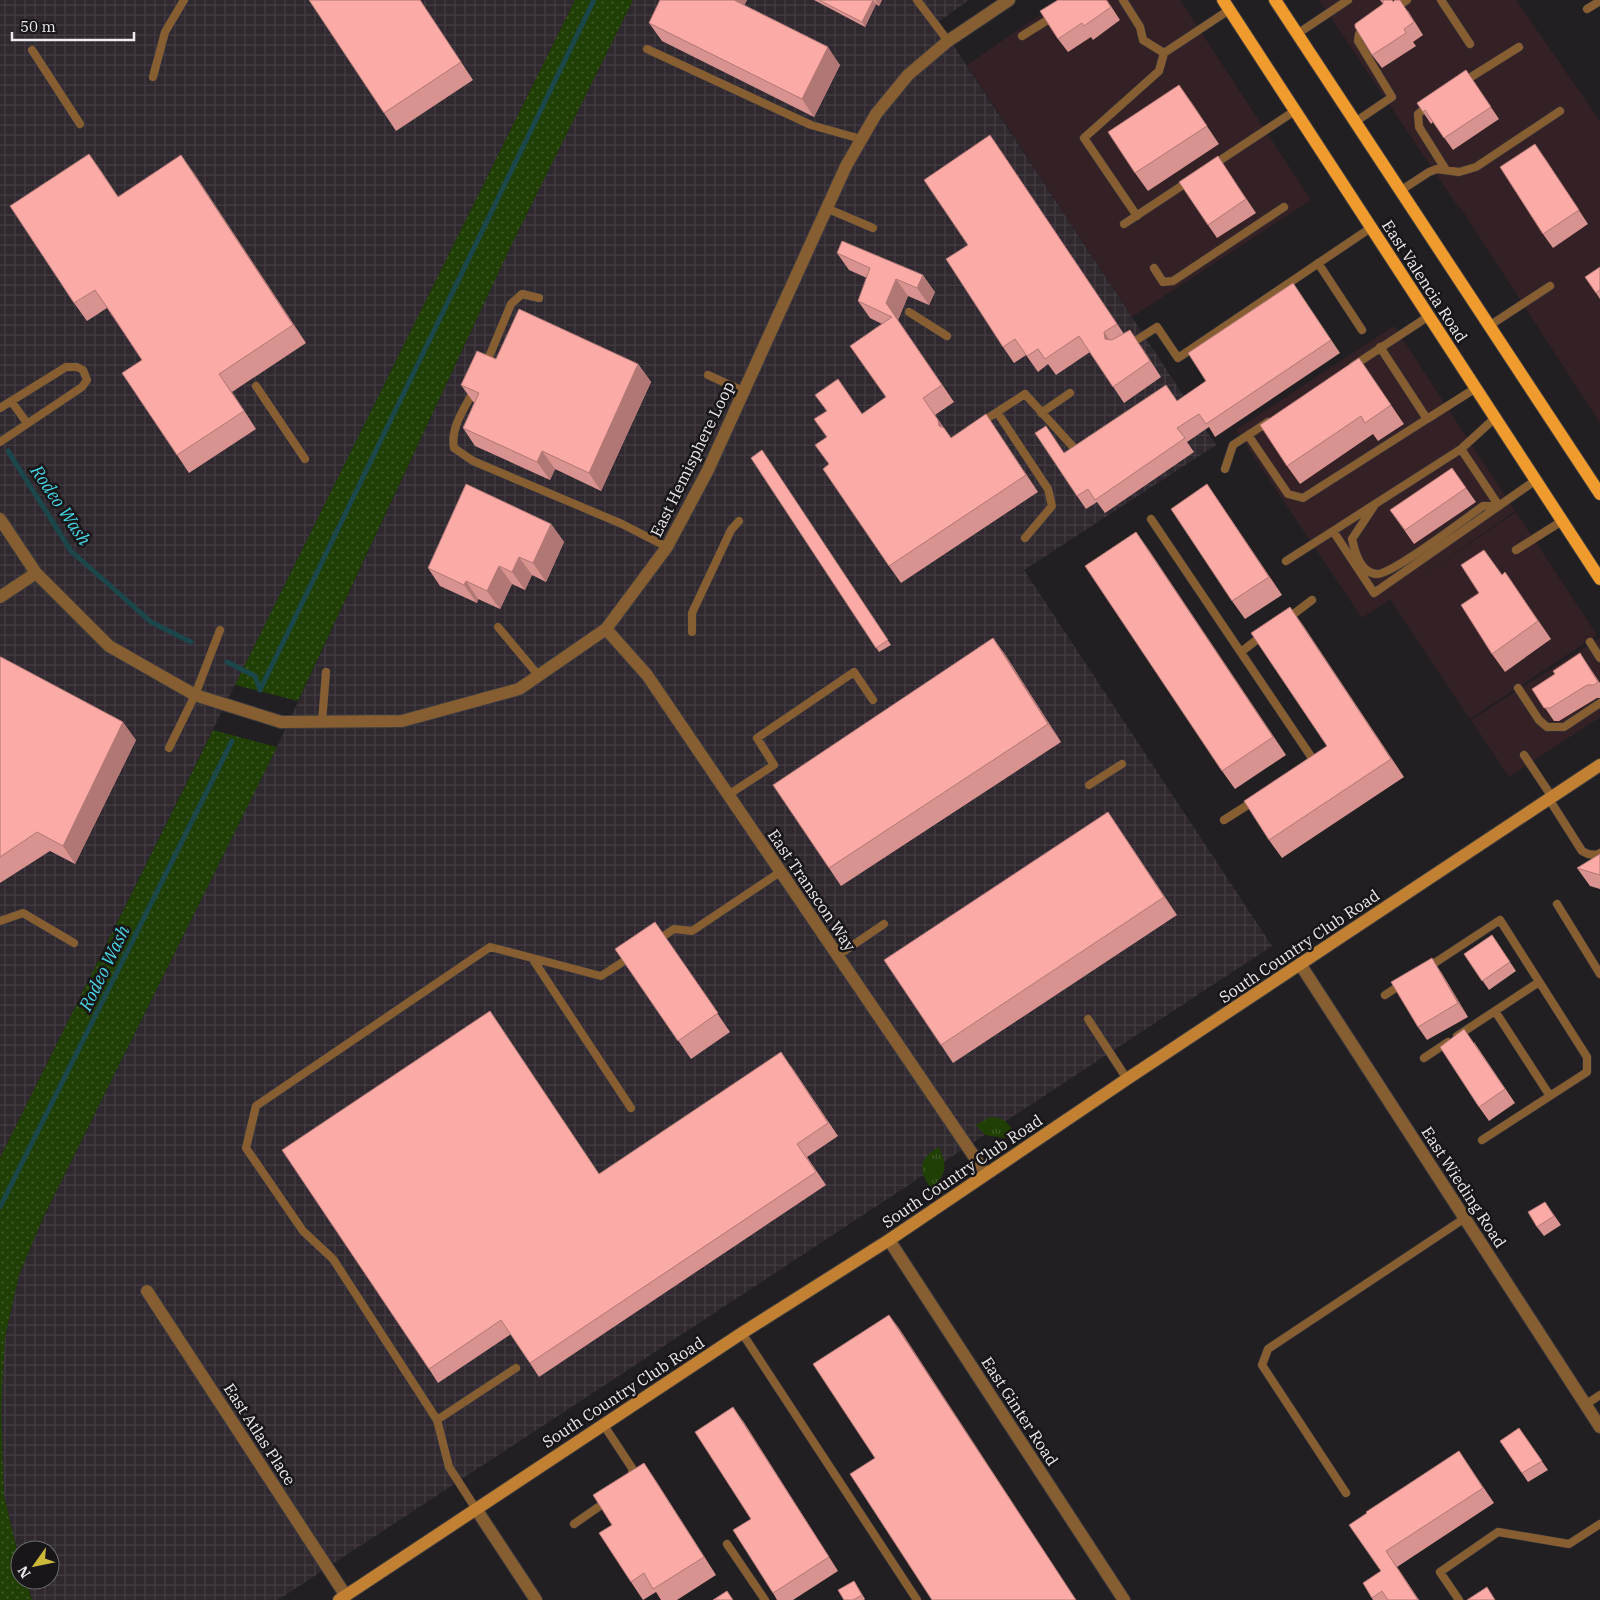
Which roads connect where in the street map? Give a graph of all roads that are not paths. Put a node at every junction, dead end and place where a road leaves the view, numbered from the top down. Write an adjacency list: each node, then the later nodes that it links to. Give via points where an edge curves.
1 (184, 0): 23 (lane, via 164,32)
2 (918, 0): 17 (lane)
3 (1009, 0): 17 (street, East Hemisphere Loop)
4 (1122, 0): 22 (lane, via 1140,27 1142,40)
5 (1275, 0): 15 (main road, East Valencia Road)
6 (1348, 0): 15 (lane)
7 (1407, 0): 11 (lane)
8 (1441, 0): 18 (lane)
9 (1600, 1): 12 (lane)
10 (1226, 5): 22 (lane); 26 (main road, East Valencia Road)
11 (1397, 7)
12 (1588, 9)
13 (1062, 10): 16 (lane)
14 (1374, 23): 28 (lane, via 1359,34 1358,41 1392,97)
15 (1297, 34): 28 (main road, East Valencia Road)
16 (1022, 36)
17 (948, 41): 30 (street, East Hemisphere Loop, via 908,75 876,114)
18 (1470, 44)
19 (1519, 47): 24 (lane)
20 (647, 48): 30 (lane, via 811,125)
21 (32, 50): 29 (lane)
22 (1164, 53): 37 (lane, via 1159,71 1084,138)
23 (153, 77)
24 (1453, 89)
25 (1438, 99): 31 (lane, via 1418,114 1417,121)
26 (1296, 110): 32 (lane); 39 (main road, East Valencia Road)
27 (1560, 111): 31 (lane, via 1476,167 1459,172)
28 (1355, 122): 34 (main road, East Valencia Road)
29 (80, 124)
30 (861, 140): 36 (street, East Hemisphere Loop)
31 (1446, 170): 34 (lane, via 1429,172)
32 (1202, 172)
33 (1194, 178): 37 (lane)
34 (1400, 191): 47 (main road, East Valencia Road)
35 (1284, 207): 42 (lane, via 1173,280 1163,282)
36 (826, 208): 40 (lane); 58 (street, East Hemisphere Loop)
37 (1137, 216): 38 (lane)
38 (1124, 224)
39 (1372, 227): 41 (lane); 46 (main road, East Valencia Road)
40 (873, 228)
41 (1318, 263): 48 (lane); 51 (lane, via 1178,358 1157,327)
42 (1154, 268)
43 (1550, 286): 47 (lane)
44 (539, 298): 52 (lane, via 522,294 511,304)
45 (909, 312): 49 (lane)
46 (1429, 316): 50 (lane); 57 (main road, East Valencia Road)
47 (1489, 326): 76 (main road, East Valencia Road)
48 (1362, 330)
49 (947, 336)
50 (1380, 348): 53 (lane); 65 (lane)
51 (1120, 351)
52 (484, 369)
53 (1347, 369)
54 (708, 375): 58 (lane)
55 (256, 386): 73 (lane)
56 (476, 386): 85 (lane, via 456,425 452,439 454,448 473,461 622,524)
57 (1476, 388): 65 (lane); 66 (main road, East Valencia Road)
58 (743, 391): 85 (street, East Hemisphere Loop, via 708,470)
59 (1070, 393): 63 (lane)
60 (11, 401): 61 (lane); 67 (lane); 67 (lane, via 66,367 83,370 87,380 82,387)
61 (0, 408)
62 (997, 412): 63 (lane, via 1025,394); 68 (lane); 84 (lane, via 1048,489 1052,506)
63 (1041, 413): 72 (lane)
64 (1273, 418): 69 (lane)
65 (1427, 418): 69 (lane, via 1304,498 1288,494)
66 (1495, 418): 71 (lane); 75 (main road, East Valencia Road)
67 (27, 423): 70 (lane)
68 (976, 426)
69 (1248, 434): 74 (lane, via 1233,444)
70 (0, 442)
71 (1461, 448): 77 (lane); 78 (lane)
72 (1075, 449)
73 (305, 459)
74 (1225, 469)
75 (1536, 480): 78 (lane); 82 (main road, East Valencia Road)
76 (1600, 494)
77 (1375, 504): 78 (lane, via 1352,539 1357,558 1368,570 1378,574 1395,568 1484,506); 83 (lane)
78 (1499, 506): 83 (lane, via 1374,593)
79 (0, 519): 88 (street, East Hemisphere Loop)
80 (1151, 519): 99 (lane)
81 (739, 521): 97 (lane, via 731,530 692,613)
82 (1562, 521): 86 (lane); 89 (main road, East Valencia Road)
83 (1333, 531): 87 (lane)
84 (1025, 538)
85 (667, 547): 94 (street, East Hemisphere Loop)
86 (1516, 550)
87 (1286, 561)
88 (36, 573): 90 (street); 104 (street, East Hemisphere Loop, via 109,646)
89 (1600, 579)
90 (0, 597)
91 (1312, 600): 92 (lane)
92 (1280, 623)
93 (498, 627): 102 (lane)
94 (606, 629): 102 (street, East Hemisphere Loop); 115 (street, East Transcon Way, via 647,674)
95 (1273, 629): 99 (lane)
96 (220, 630): 104 (lane)
97 (692, 632)
98 (1590, 642): 100 (lane)
99 (1241, 652): 112 (lane, via 1314,761)
100 (1600, 658)
101 (326, 672): 107 (lane)
102 (538, 676): 107 (street, East Hemisphere Loop, via 519,689 402,721)
103 (1518, 688): 106 (lane, via 1547,727 1564,727)
104 (195, 695): 107 (street, East Hemisphere Loop, via 281,722); 108 (lane)
105 (873, 700): 115 (lane, via 854,672 757,738 774,765)
106 (1600, 703)
107 (322, 722)
108 (169, 748)
109 (1524, 755): 116 (lane)
110 (1122, 764): 113 (lane)
111 (1600, 765): 116 (street, South Country Club Road)
112 (1306, 766)
113 (1089, 785)
114 (1265, 794): 117 (lane)
115 (728, 795): 119 (street, East Transcon Way)
116 (1550, 798): 118 (lane, via 1582,851); 126 (street, South Country Club Road)
117 (1224, 820)
118 (1600, 853)
119 (780, 872): 124 (street, East Transcon Way); 125 (lane, via 692,931 674,929 601,976)
120 (1557, 904): 128 (lane)
121 (0, 921): 123 (lane, via 23,913)
122 (884, 924): 124 (lane)
123 (74, 944)
124 (837, 956): 139 (street, East Transcon Way)
125 (532, 958): 137 (lane); 147 (lane, via 490,946 256,1106 246,1148 303,1232 333,1259)
126 (1300, 964): 135 (street, South Country Club Road); 140 (street, East Wieding Road)
127 (1418, 974): 130 (lane, via 1500,920)
128 (1600, 974)
129 (1410, 979): 131 (lane)
130 (1539, 982): 132 (lane); 136 (lane, via 1587,1057 1587,1072)
131 (1385, 995)
132 (1495, 1011): 134 (lane); 136 (lane)
133 (1088, 1019): 135 (lane)
134 (1424, 1058)
135 (1127, 1079): 139 (street, South Country Club Road)
136 (1550, 1096): 138 (lane)
137 (631, 1108)
138 (1482, 1140)
139 (986, 1174): 141 (street, South Country Club Road)
140 (1464, 1218): 146 (street, East Wieding Road); 151 (lane, via 1268,1349 1262,1365)
141 (889, 1240): 143 (street, South Country Club Road); 161 (street, East Ginter Road)
142 (147, 1290): 157 (street, East Atlas Place)
143 (742, 1333): 148 (street, South Country Club Road); 160 (lane)
144 (516, 1368): 147 (lane)
145 (1600, 1396): 146 (lane)
146 (1585, 1405): 149 (street, East Wieding Road)
147 (437, 1420): 153 (lane, via 449,1467)
148 (604, 1424): 150 (lane, via 632,1468 632,1483); 153 (street, South Country Club Road)
149 (1600, 1427)
150 (627, 1487)
151 (1346, 1493)
152 (612, 1498): 154 (lane)
153 (476, 1508): 157 (street, South Country Club Road); 158 (street)
154 (574, 1524)
155 (1600, 1524): 162 (lane, via 1569,1544 1498,1532 1440,1572)
156 (728, 1544): 159 (lane)
157 (342, 1598)
158 (536, 1600)
159 (765, 1600)
160 (917, 1600)
161 (1124, 1600)
162 (1459, 1600)

